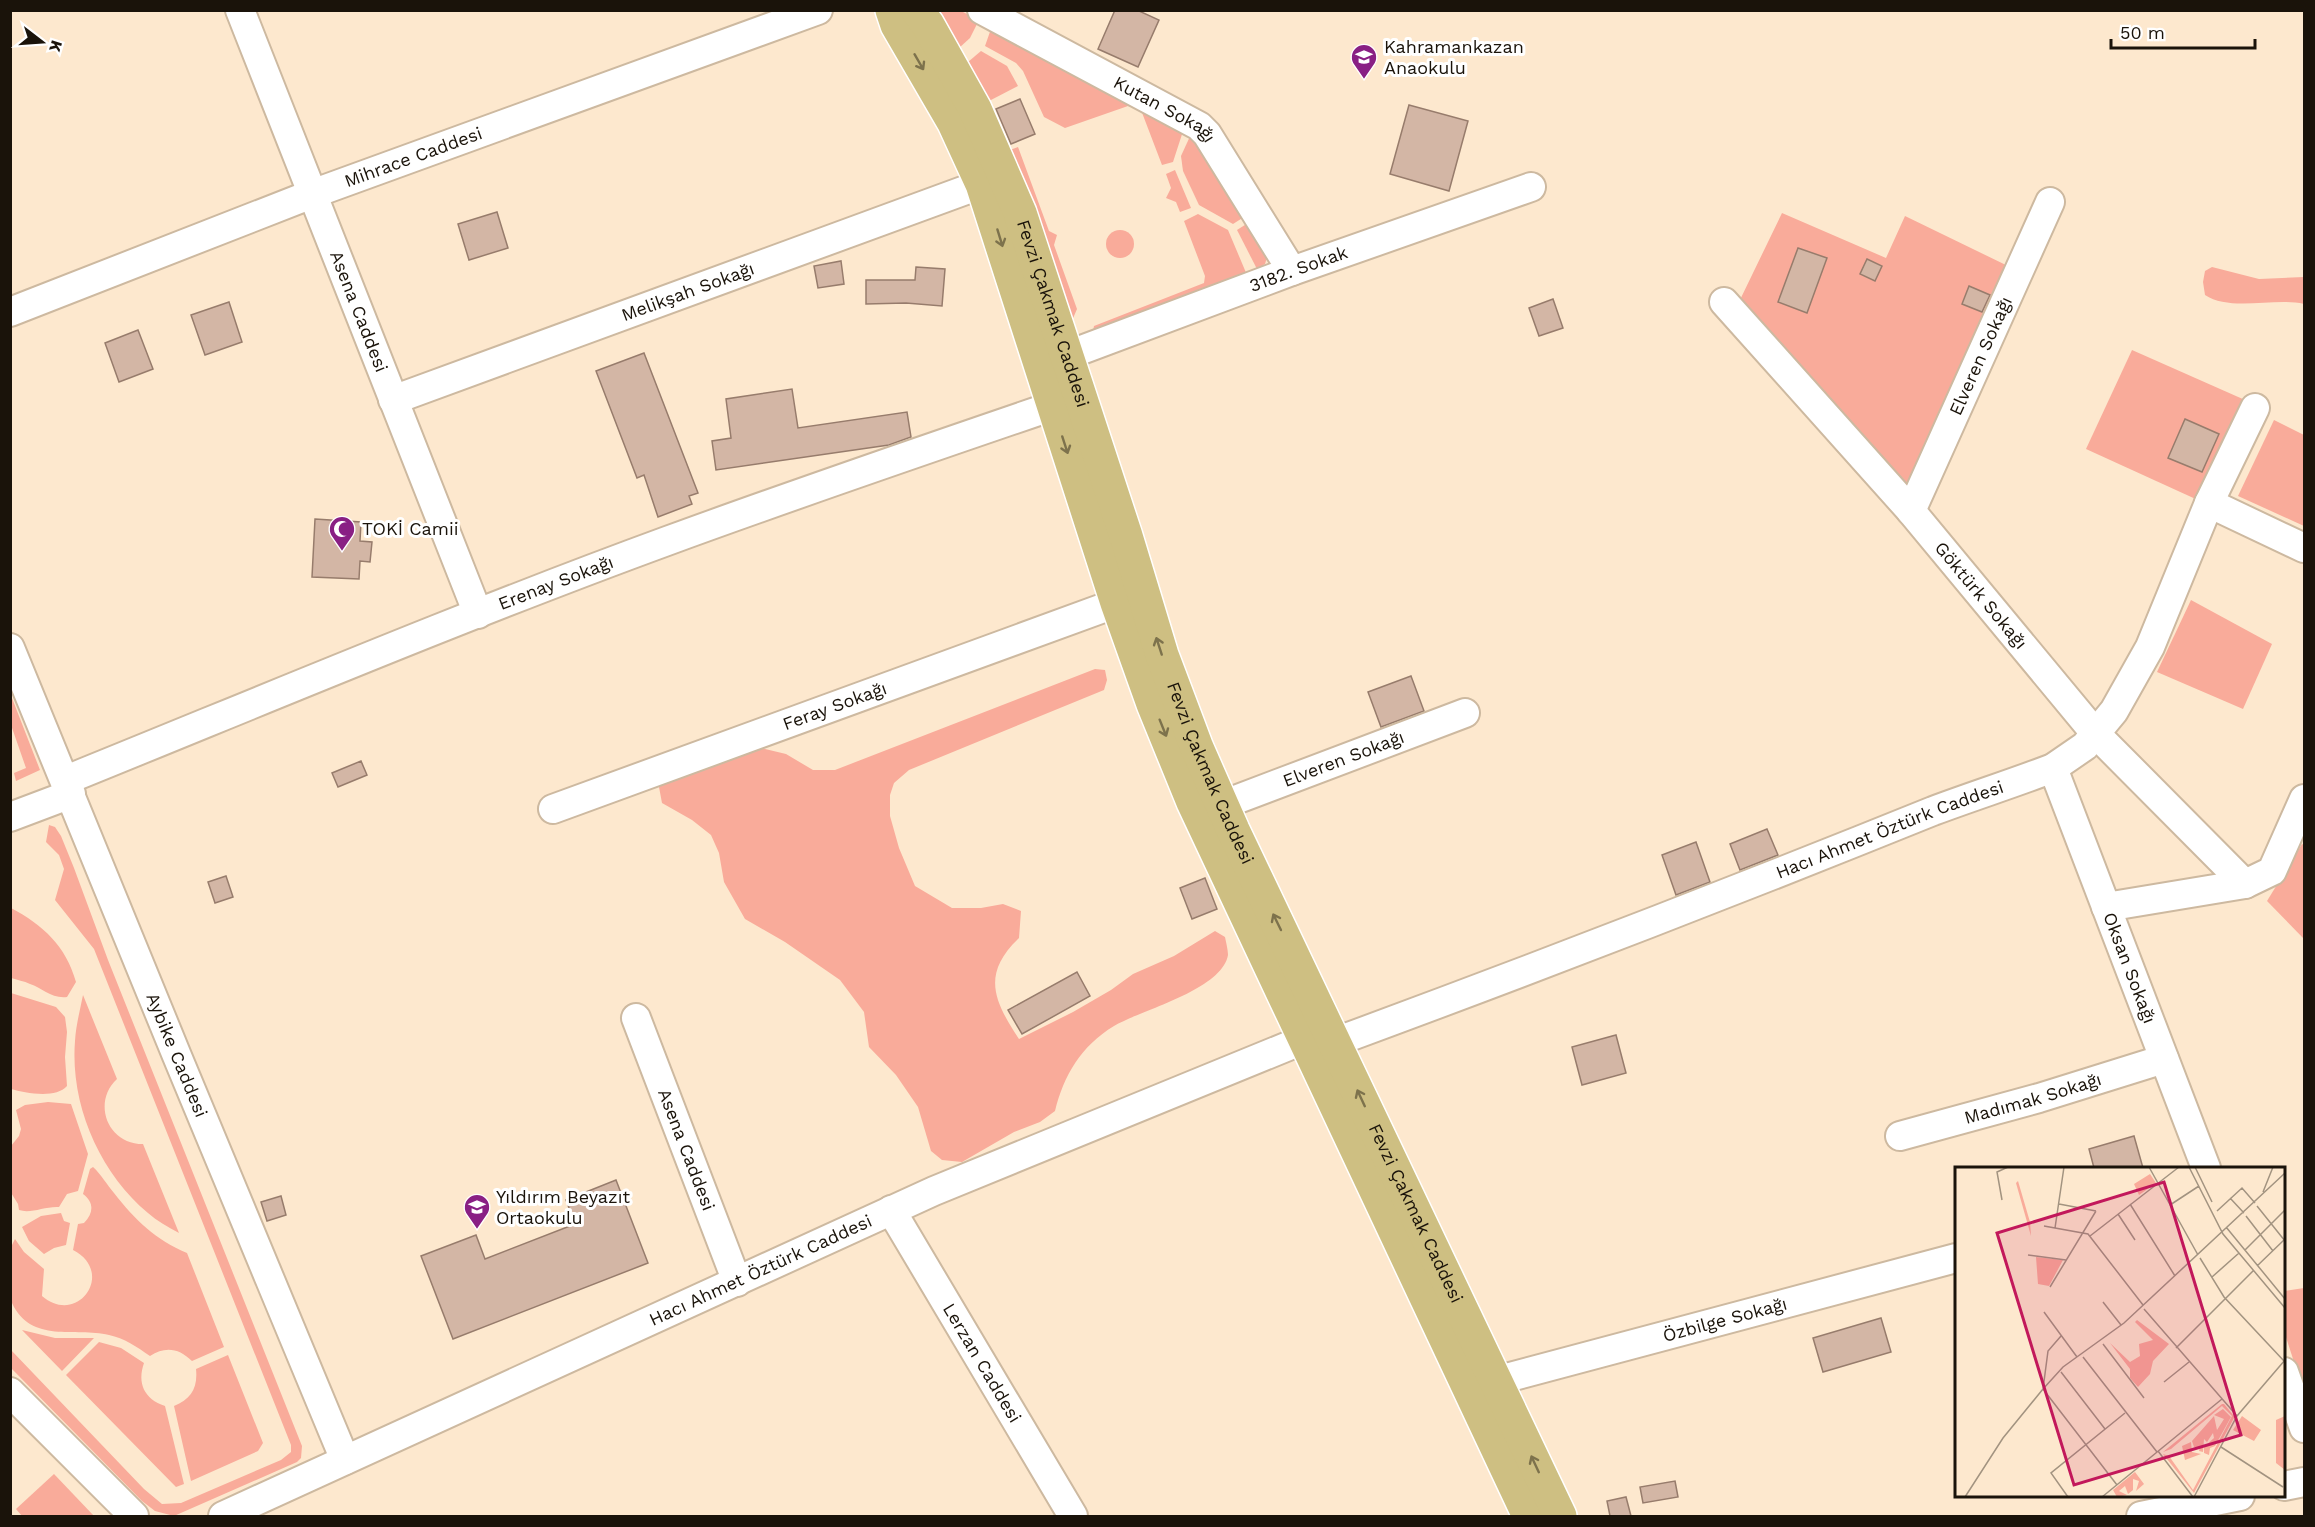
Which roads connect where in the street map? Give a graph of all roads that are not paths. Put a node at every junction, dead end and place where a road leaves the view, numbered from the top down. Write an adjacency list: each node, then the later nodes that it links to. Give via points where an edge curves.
1 (240, 10): 8 (street, Asena Caddesi)
2 (819, 10): 8 (street, Mihrace Caddesi)
3 (892, 10): 6 (main road, Fevzi Çakmak Caddesi, one-way to 6, via 954,123)
4 (917, 10): 13 (main road, Fevzi Çakmak Caddesi, via 989,138 1020,213)
5 (982, 10): 10 (street, Kutan Sokağı, via 1199,126)
6 (982, 184): 14 (street, Melikşah Sokağı); 15 (main road, Fevzi Çakmak Caddesi, one-way to 15)
7 (1531, 187): 10 (street, 3182. Sokak)
8 (312, 194): 12 (street, Mihrace Caddesi); 14 (street, Asena Caddesi)
9 (2050, 202): 18 (street, Elveren Sokağı)
10 (1292, 271): 13 (street, 3182. Sokak)
11 (1724, 302): 18 (street, Göktürk Sokağı)
12 (10, 312)
13 (1068, 355): 28 (main road, Fevzi Çakmak Caddesi, one-way to 13, via 1162,655)
14 (393, 400): 21 (street, Asena Caddesi)
15 (1053, 406): 20 (main road, Fevzi Çakmak Caddesi, one-way to 20); 21 (street, Erenay Sokağı, via 801,492)
16 (2255, 408): 17 (street, Hacı Ahmet Öztürk Caddesi)
17 (2209, 503): 19 (street); 24 (street, Hacı Ahmet Öztürk Caddesi, via 2150,647 2114,711)
18 (1911, 511): 24 (street, Göktürk Sokağı)
19 (2304, 548)
20 (1117, 603): 29 (street, Feray Sokağı); 34 (main road, Fevzi Çakmak Caddesi, one-way to 34, via 1193,802)
21 (477, 614): 26 (street, Erenay Sokağı)
22 (10, 648): 26 (street, Aybike Caddesi)
23 (1465, 713): 28 (street, Elveren Sokağı)
24 (2095, 732): 25 (street, Hacı Ahmet Öztürk Caddesi, via 2085,746); 31 (street, Göktürk Sokağı)
25 (2053, 768): 32 (street, Oksan Sokağı); 34 (street, Hacı Ahmet Öztürk Caddesi, via 1572,955)
26 (68, 787): 30 (street, Erenay Sokağı); 45 (street, Aybike Caddesi)
27 (2304, 799): 31 (street, via 2272,871)
28 (1222, 804): 34 (main road, Fevzi Çakmak Caddesi, one-way to 28)
29 (553, 809)
30 (10, 817)
31 (2245, 884): 32 (street)
32 (2106, 907): 35 (street, Oksan Sokağı)
33 (636, 1018): 40 (street, Asena Caddesi)
34 (1319, 1041): 38 (street, Hacı Ahmet Öztürk Caddesi); 42 (main road, Fevzi Çakmak Caddesi, one-way to 34); 52 (main road, Fevzi Çakmak Caddesi)
35 (2164, 1059): 36 (street, Madımak Sokağı); 37 (street, Oksan Sokağı)
36 (1900, 1136)
37 (2206, 1167)
38 (891, 1210): 40 (street, Hacı Ahmet Öztürk Caddesi); 51 (street, Lerzan Caddesi)
39 (1955, 1258): 42 (street, Özbilge Sokağı)
40 (737, 1282): 45 (street, Hacı Ahmet Öztürk Caddesi)
41 (2285, 1377): 44 (street)
42 (1495, 1381): 53 (main road, Fevzi Çakmak Caddesi, one-way to 42)
43 (10, 1392): 49 (street)
44 (2304, 1428)
45 (345, 1460): 50 (street, Hacı Ahmet Öztürk Caddesi)
46 (2304, 1482): 47 (street)
47 (2285, 1486)
48 (2235, 1497): 54 (street)
49 (134, 1516)
50 (223, 1516)
51 (1073, 1516)
52 (1528, 1516)
53 (1560, 1516)
54 (2141, 1516)

